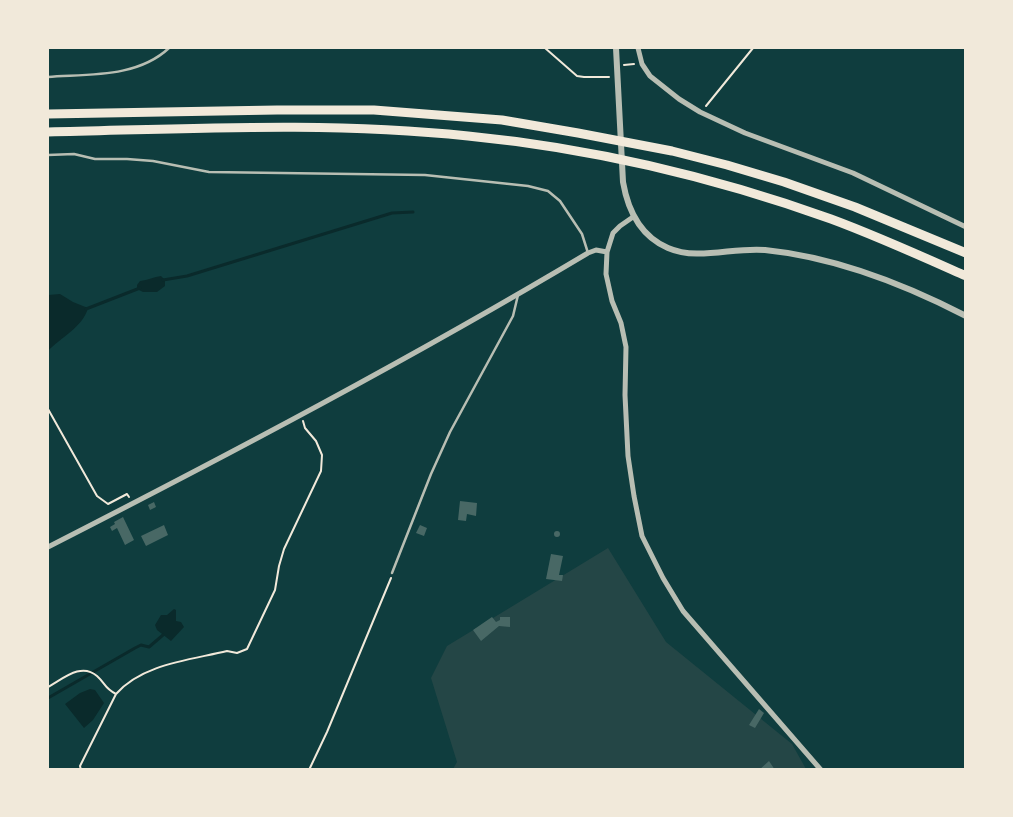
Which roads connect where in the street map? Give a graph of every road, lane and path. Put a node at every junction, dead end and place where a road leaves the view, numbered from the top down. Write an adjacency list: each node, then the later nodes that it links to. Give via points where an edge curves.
1 (169, 48): 9 (lane, via 131,69)
2 (545, 48): 8 (path, via 577,76)
3 (616, 48): 7 (street)
4 (638, 48): 6 (street)
5 (753, 48): 10 (path)
6 (642, 64): 7 (path); 10 (street, via 659,85)
7 (617, 66): 8 (street)
8 (618, 76): 14 (street, via 623,182)
9 (48, 77)
10 (700, 112): 15 (street, via 745,133 853,173)
11 (48, 114): 18 (highway, via 374,110 502,120 700,158 784,182 855,207)
12 (48, 132): 19 (highway, via 356,128 467,136 600,156 748,192 883,239)
13 (48, 155): 17 (lane, via 154,161 209,172 425,175 528,186 548,191 560,201 582,234)
14 (633, 217): 16 (street, via 613,233); 21 (street, via 653,240 682,254 764,250 820,260 925,295)
15 (966, 227)
16 (607, 252): 17 (street, via 596,250); 31 (street, via 606,274 626,347 628,456 642,536 683,611)
17 (588, 253): 20 (street)
18 (966, 253)
19 (966, 276)
20 (518, 294): 23 (street); 26 (lane, via 513,316 446,441)
21 (966, 316)
22 (48, 409): 24 (path, via 97,496 108,504 127,494)
23 (303, 413): 24 (street); 28 (path, via 306,428 322,455 321,471 284,549 275,590 247,649 151,670 130,681)
24 (133, 503): 25 (street)
25 (48, 547)
26 (392, 573): 30 (path)
27 (48, 686): 28 (path, via 88,669 98,676 107,690)
28 (116, 694): 29 (path)
29 (80, 770)
30 (309, 770)
31 (821, 770)

